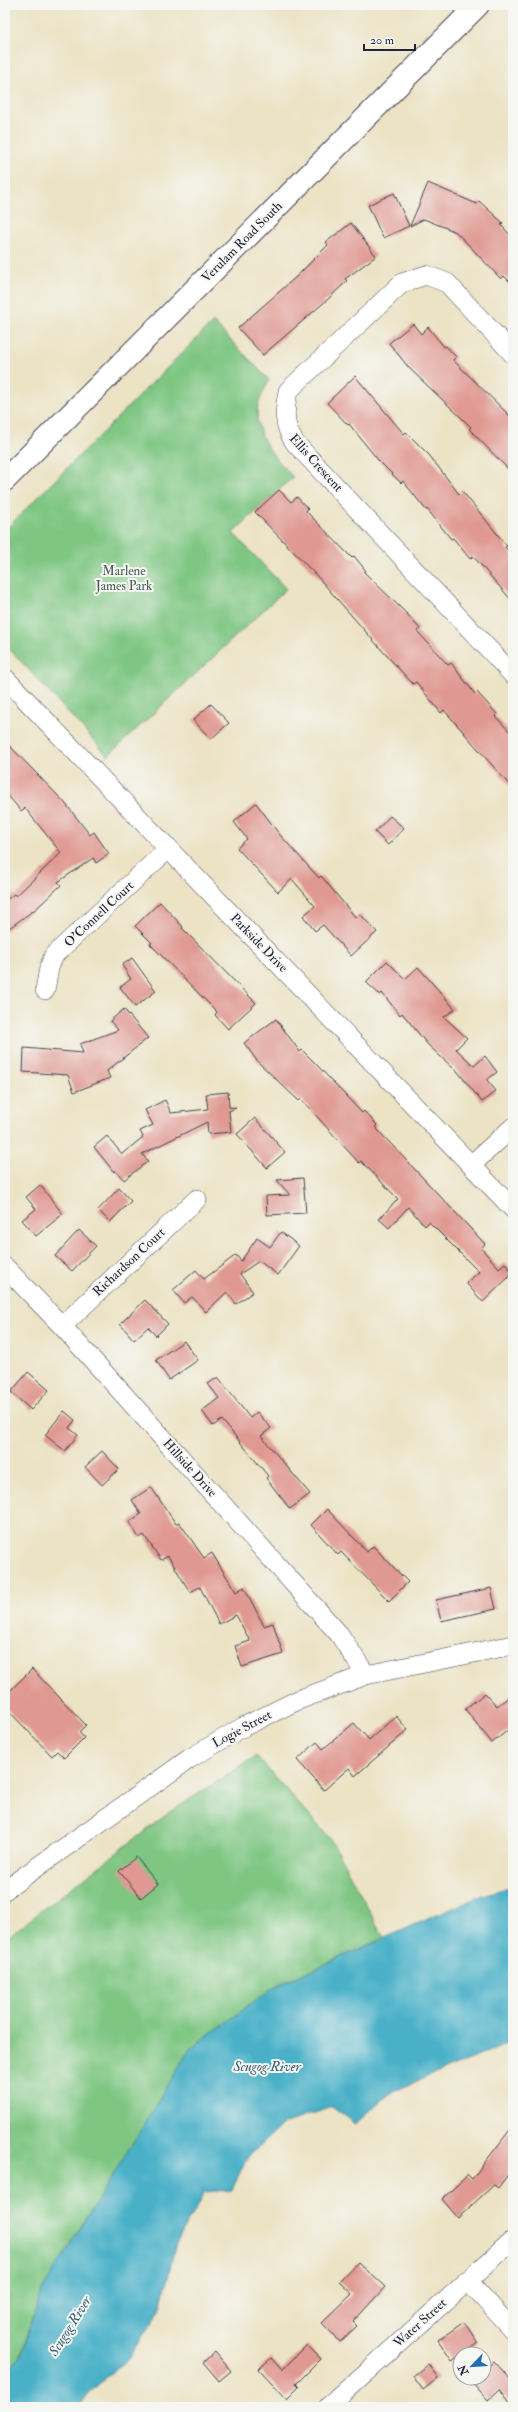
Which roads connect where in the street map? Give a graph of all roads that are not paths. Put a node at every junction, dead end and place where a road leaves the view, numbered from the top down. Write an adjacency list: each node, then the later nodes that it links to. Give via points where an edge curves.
1 (478, 5): 3 (main road, Verulam Road South)
2 (513, 354): 4 (street, Ellis Crescent, via 447,284 426,275 402,283 288,391 284,409 287,429 296,444)
3 (5, 480)
4 (513, 675)
5 (5, 678): 6 (street, Parkside Drive)
6 (169, 848): 7 (street, O'Connell Court, via 54,955); 9 (street, Parkside Drive)
7 (44, 990)
8 (513, 1127): 9 (street)
9 (471, 1164): 11 (street, Parkside Drive)
10 (197, 1199): 13 (street, Richardson Court)
11 (513, 1209)
12 (5, 1267): 13 (street, Hillside Drive)
13 (62, 1326): 15 (street, Hillside Drive, via 340,1634)
14 (513, 1645): 15 (street, Logie Street)
15 (366, 1675): 16 (street, Logie Street, via 298,1700 242,1727 195,1755)
16 (5, 1890)
17 (513, 2240): 18 (street, Water Street)
18 (467, 2280): 19 (street); 20 (street, Water Street)
19 (513, 2330)
20 (328, 2407)

